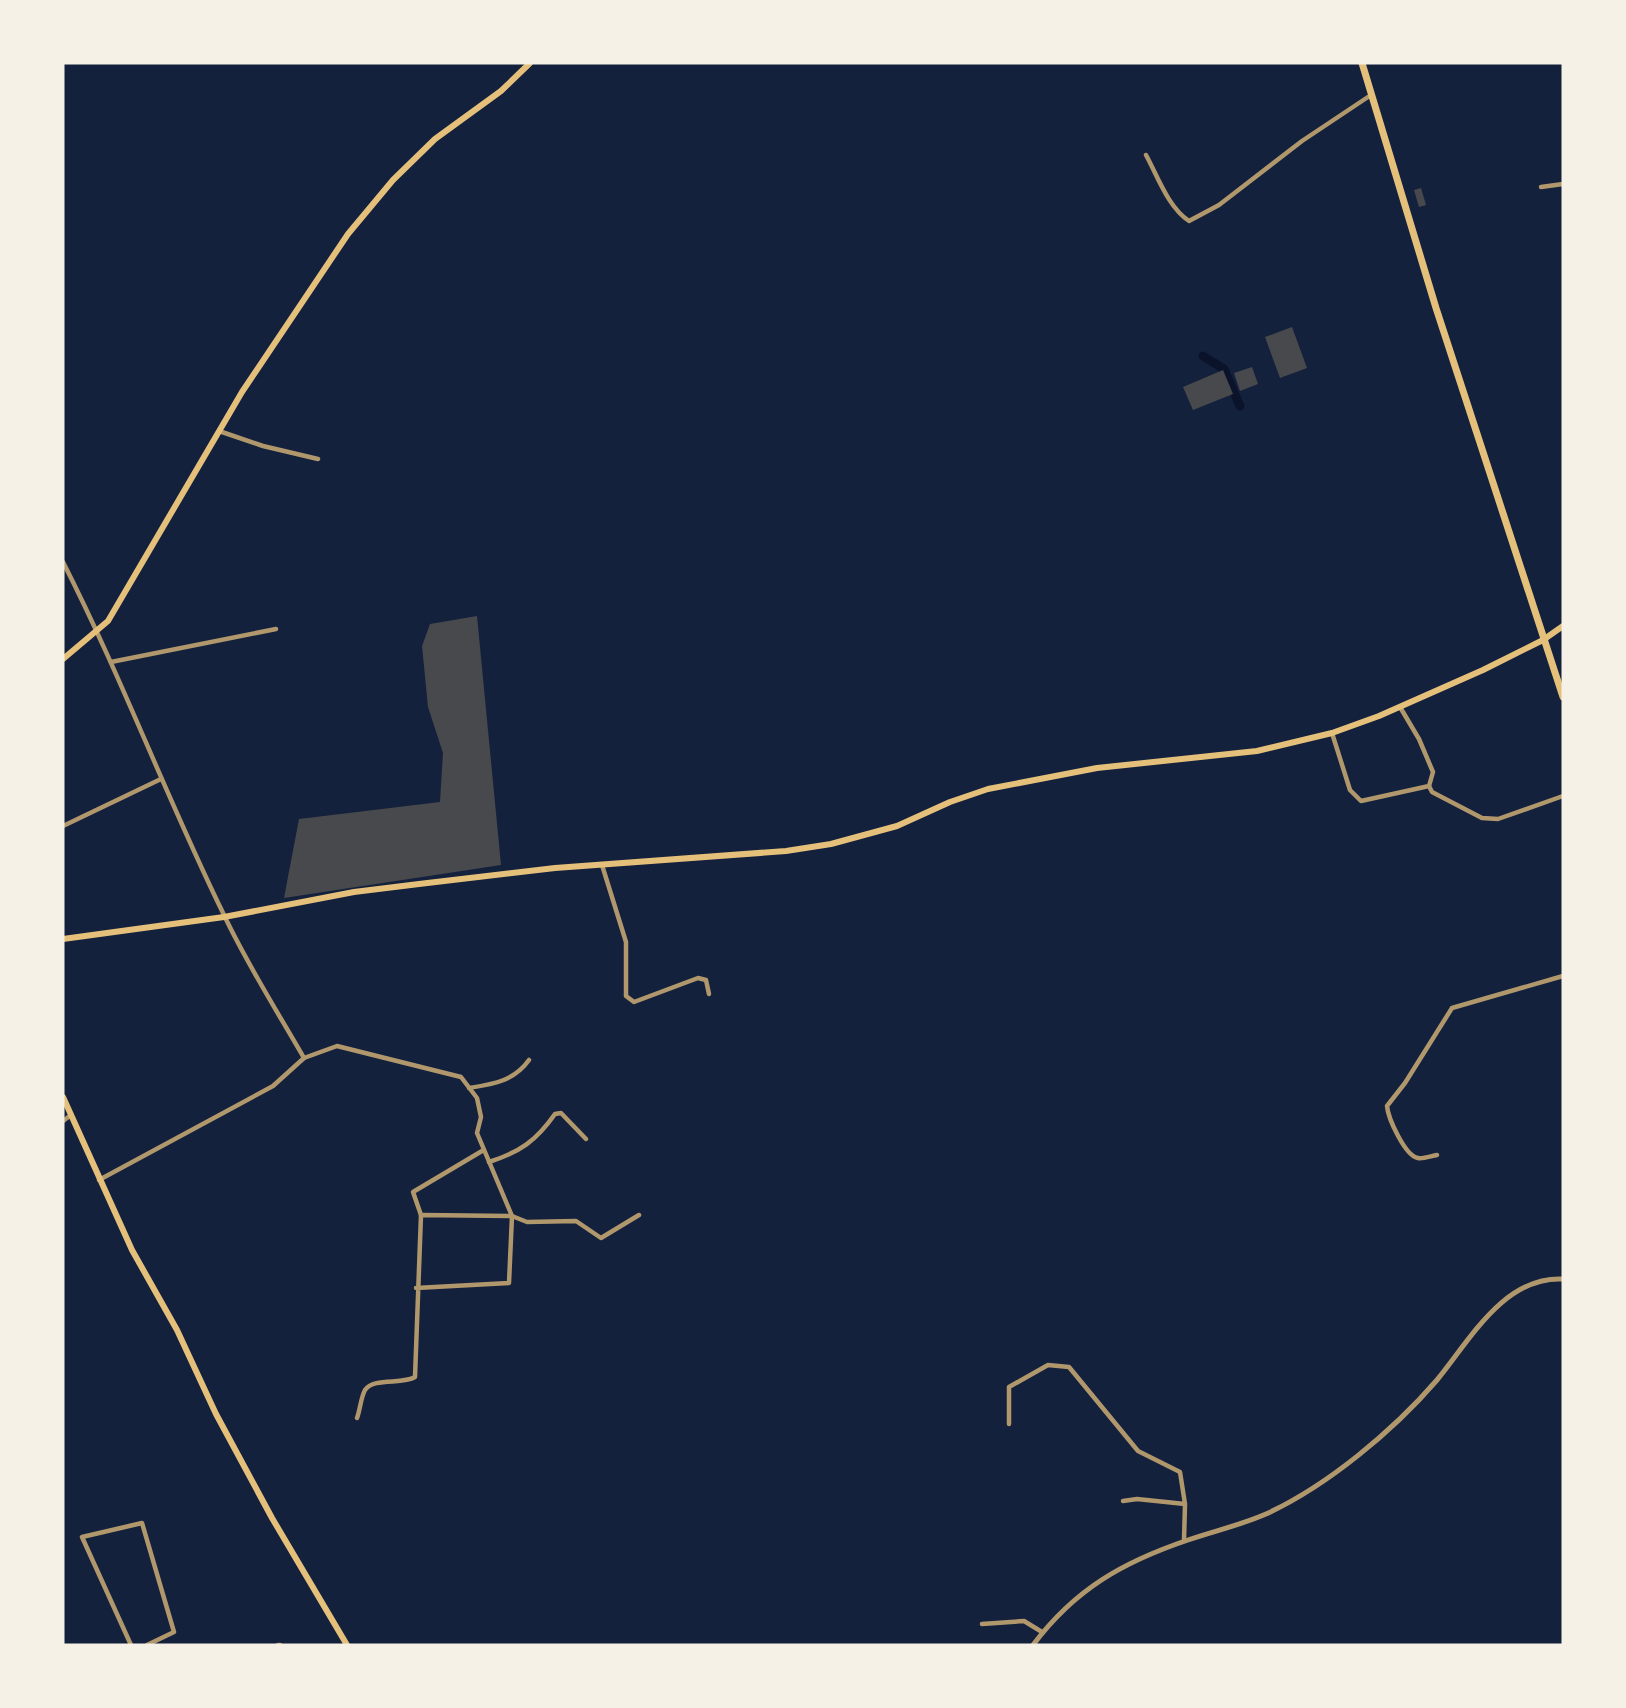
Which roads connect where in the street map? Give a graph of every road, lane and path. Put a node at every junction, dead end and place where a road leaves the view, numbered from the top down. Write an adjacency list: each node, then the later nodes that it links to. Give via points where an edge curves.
1 (530, 63): 7 (main road, via 501,91 435,139 393,180 336,252)
2 (1362, 63): 3 (main road)
3 (1371, 95): 4 (street, via 1302,141 1219,205 1189,221 1169,199); 13 (main road)
4 (1146, 155)
5 (1563, 184): 6 (street)
6 (1541, 187)
7 (219, 431): 8 (street); 12 (main road, via 124,596 108,621)
8 (318, 459)
9 (63, 562): 12 (street)
10 (1563, 626): 13 (main road)
11 (276, 629): 15 (street)
12 (97, 630): 14 (main road); 15 (street)
13 (1543, 640): 16 (main road); 17 (main road)
14 (63, 659)
15 (111, 662): 19 (street)
16 (1563, 698)
17 (1400, 707): 18 (main road); 20 (street, via 1433,772)
18 (1332, 733): 20 (street, via 1350,790 1361,801); 23 (main road, via 1257,751 1097,768 988,789 897,826 808,848)
19 (161, 779): 22 (street); 24 (street)
20 (1429, 786): 21 (street, via 1432,792 1482,818 1498,819)
21 (1563, 796)
22 (63, 826)
23 (602, 864): 24 (main road, via 354,892); 27 (street, via 626,942 626,996 634,1002 698,978 706,980)
24 (224, 917): 25 (main road); 28 (street)
25 (63, 939)
26 (1563, 976): 36 (street, via 1452,1008 1387,1106 1411,1156 1419,1159)
27 (709, 994)
28 (304, 1058): 30 (street, via 337,1046 460,1077); 38 (street, via 273,1086)
29 (529, 1060): 30 (street, via 520,1073 497,1084)
30 (469, 1088): 35 (street, via 477,1098 481,1117 477,1133)
31 (63, 1097): 32 (main road)
32 (70, 1115): 33 (street); 38 (main road)
33 (63, 1121)
34 (586, 1138): 37 (street, via 561,1113 555,1114 540,1136 501,1160)
35 (482, 1151): 37 (street); 39 (street, via 413,1192)
36 (1437, 1155)
37 (489, 1162): 41 (street)
38 (99, 1180): 53 (main road, via 220,1422)
39 (421, 1215): 41 (street); 43 (street)
40 (639, 1215): 41 (street, via 601,1238 576,1221 527,1222)
41 (512, 1216): 43 (street, via 509,1283)
42 (1563, 1279): 48 (street, via 1536,1282 1503,1300 1418,1401 1309,1491 1264,1515)
43 (416, 1288): 44 (street, via 415,1377 373,1384 365,1390)
44 (357, 1418)
45 (1009, 1424): 47 (street, via 1009,1387 1048,1365 1070,1366 1138,1451 1180,1472)
46 (1123, 1501): 47 (street)
47 (1185, 1504): 48 (street)
48 (1185, 1541): 50 (street, via 1124,1564 1067,1604)
49 (982, 1624): 50 (street, via 1024,1621)
50 (1042, 1632): 54 (street)
51 (131, 1645): 52 (street, via 82,1537 141,1523 174,1632)
52 (147, 1645)
53 (347, 1645)
54 (1033, 1645)

